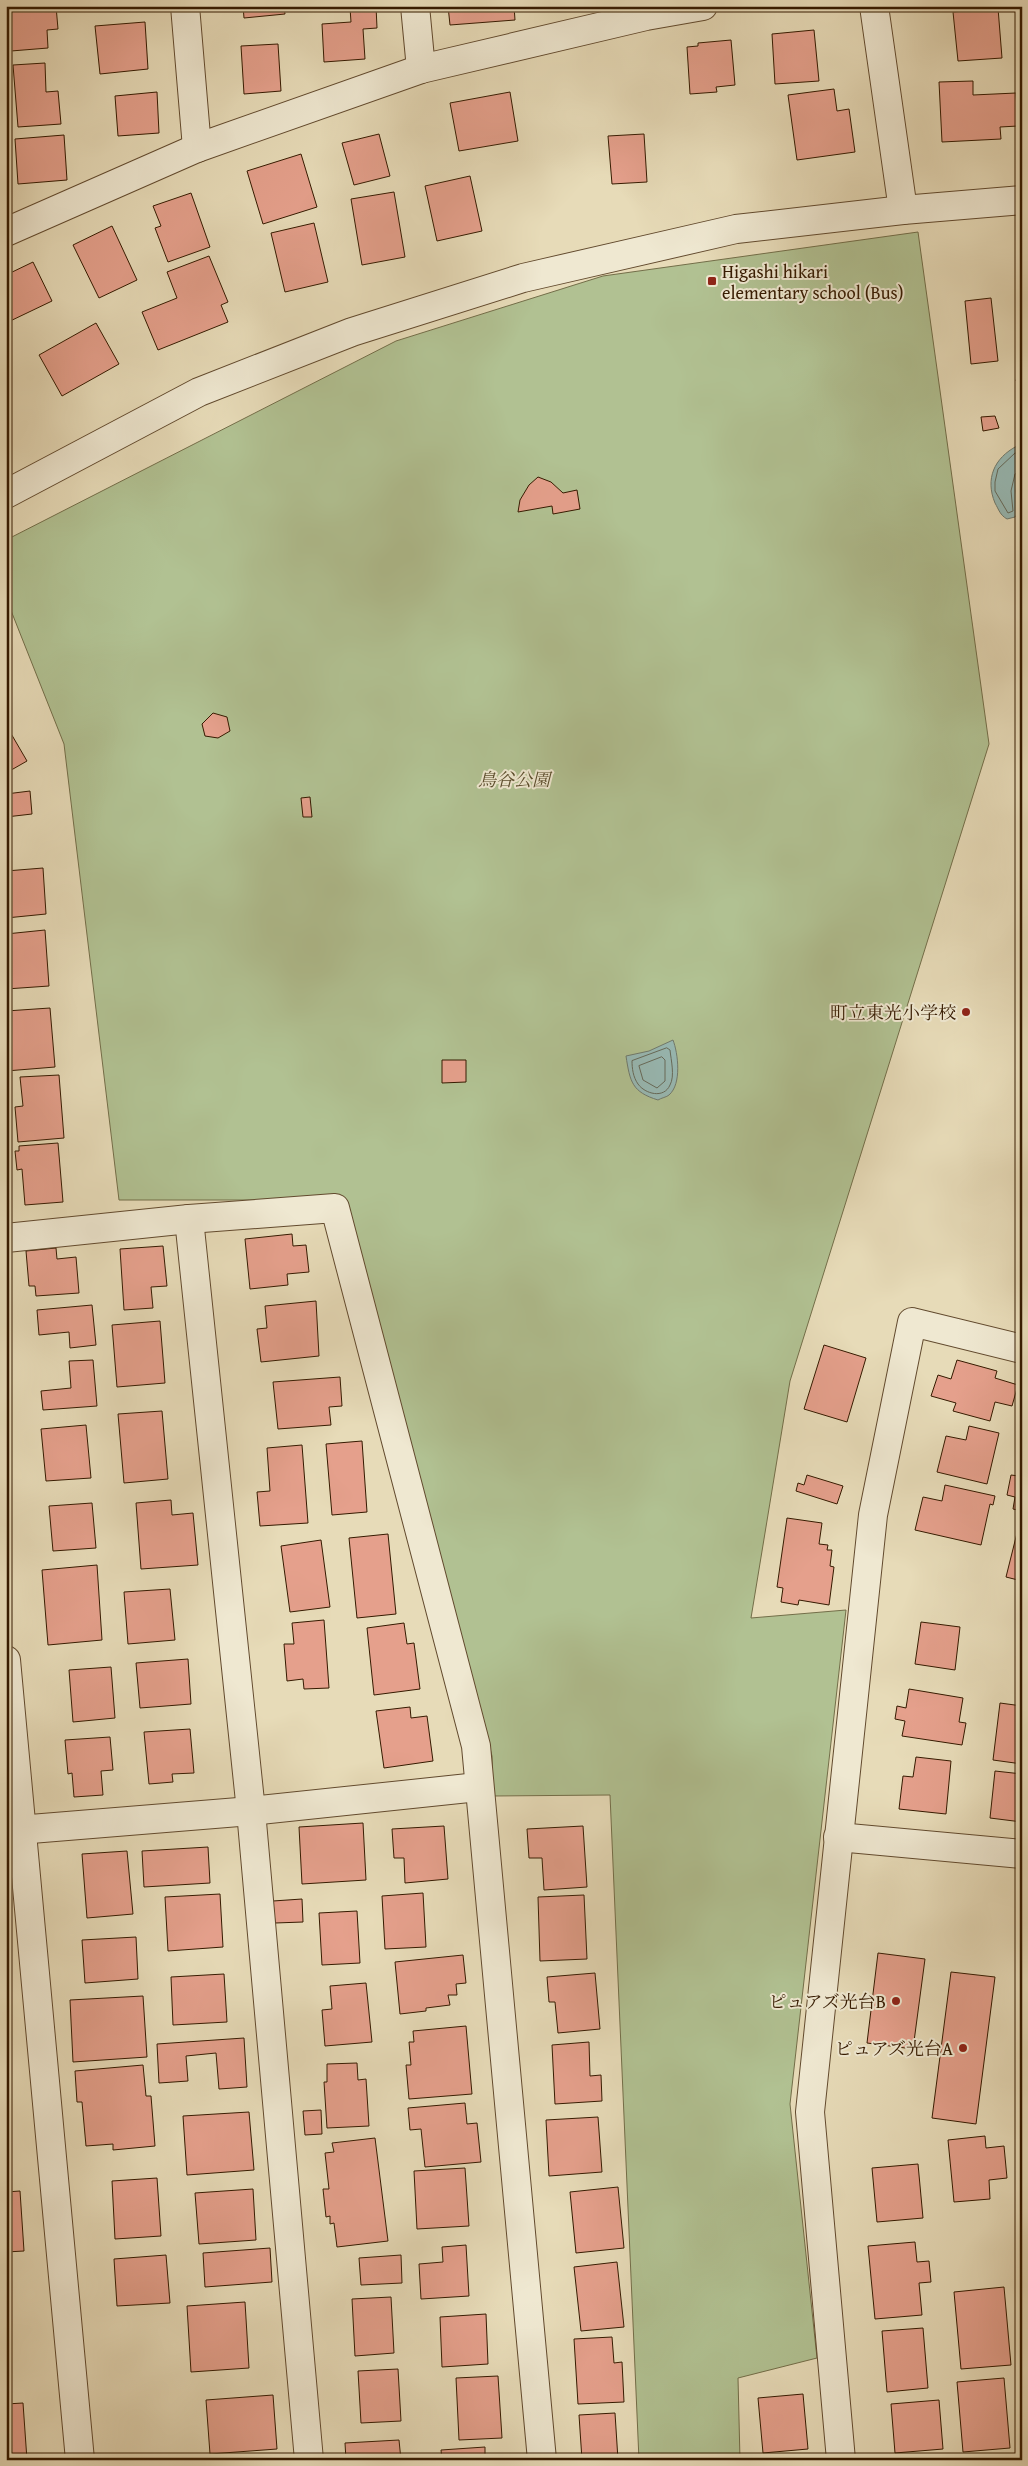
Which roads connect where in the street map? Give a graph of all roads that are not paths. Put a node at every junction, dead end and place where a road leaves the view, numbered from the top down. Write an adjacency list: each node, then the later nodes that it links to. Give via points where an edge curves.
1 (185, 6): 7 (street)
2 (415, 6): 6 (street)
3 (703, 6): 5 (street)
4 (874, 6): 9 (street)
5 (645, 11): 6 (street)
6 (421, 69): 7 (street)
7 (197, 148): 10 (street)
8 (1022, 200): 9 (street)
9 (903, 210): 11 (street, via 736,229 523,278 352,332 199,392)
10 (6, 232)
11 (6, 494)
12 (189, 1219): 13 (street); 16 (street, via 335,1208 476,1746); 17 (street)
13 (6, 1238)
14 (1022, 1350): 19 (street, via 912,1322 872,1515)
15 (6, 1660): 18 (street)
16 (478, 1787): 17 (street); 23 (street)
17 (251, 1811): 18 (street); 22 (street)
18 (15, 1831): 21 (street)
19 (838, 1837): 20 (street); 24 (street, via 810,2112)
20 (1022, 1854)
21 (80, 2460)
22 (309, 2460)
23 (542, 2460)
24 (841, 2460)

